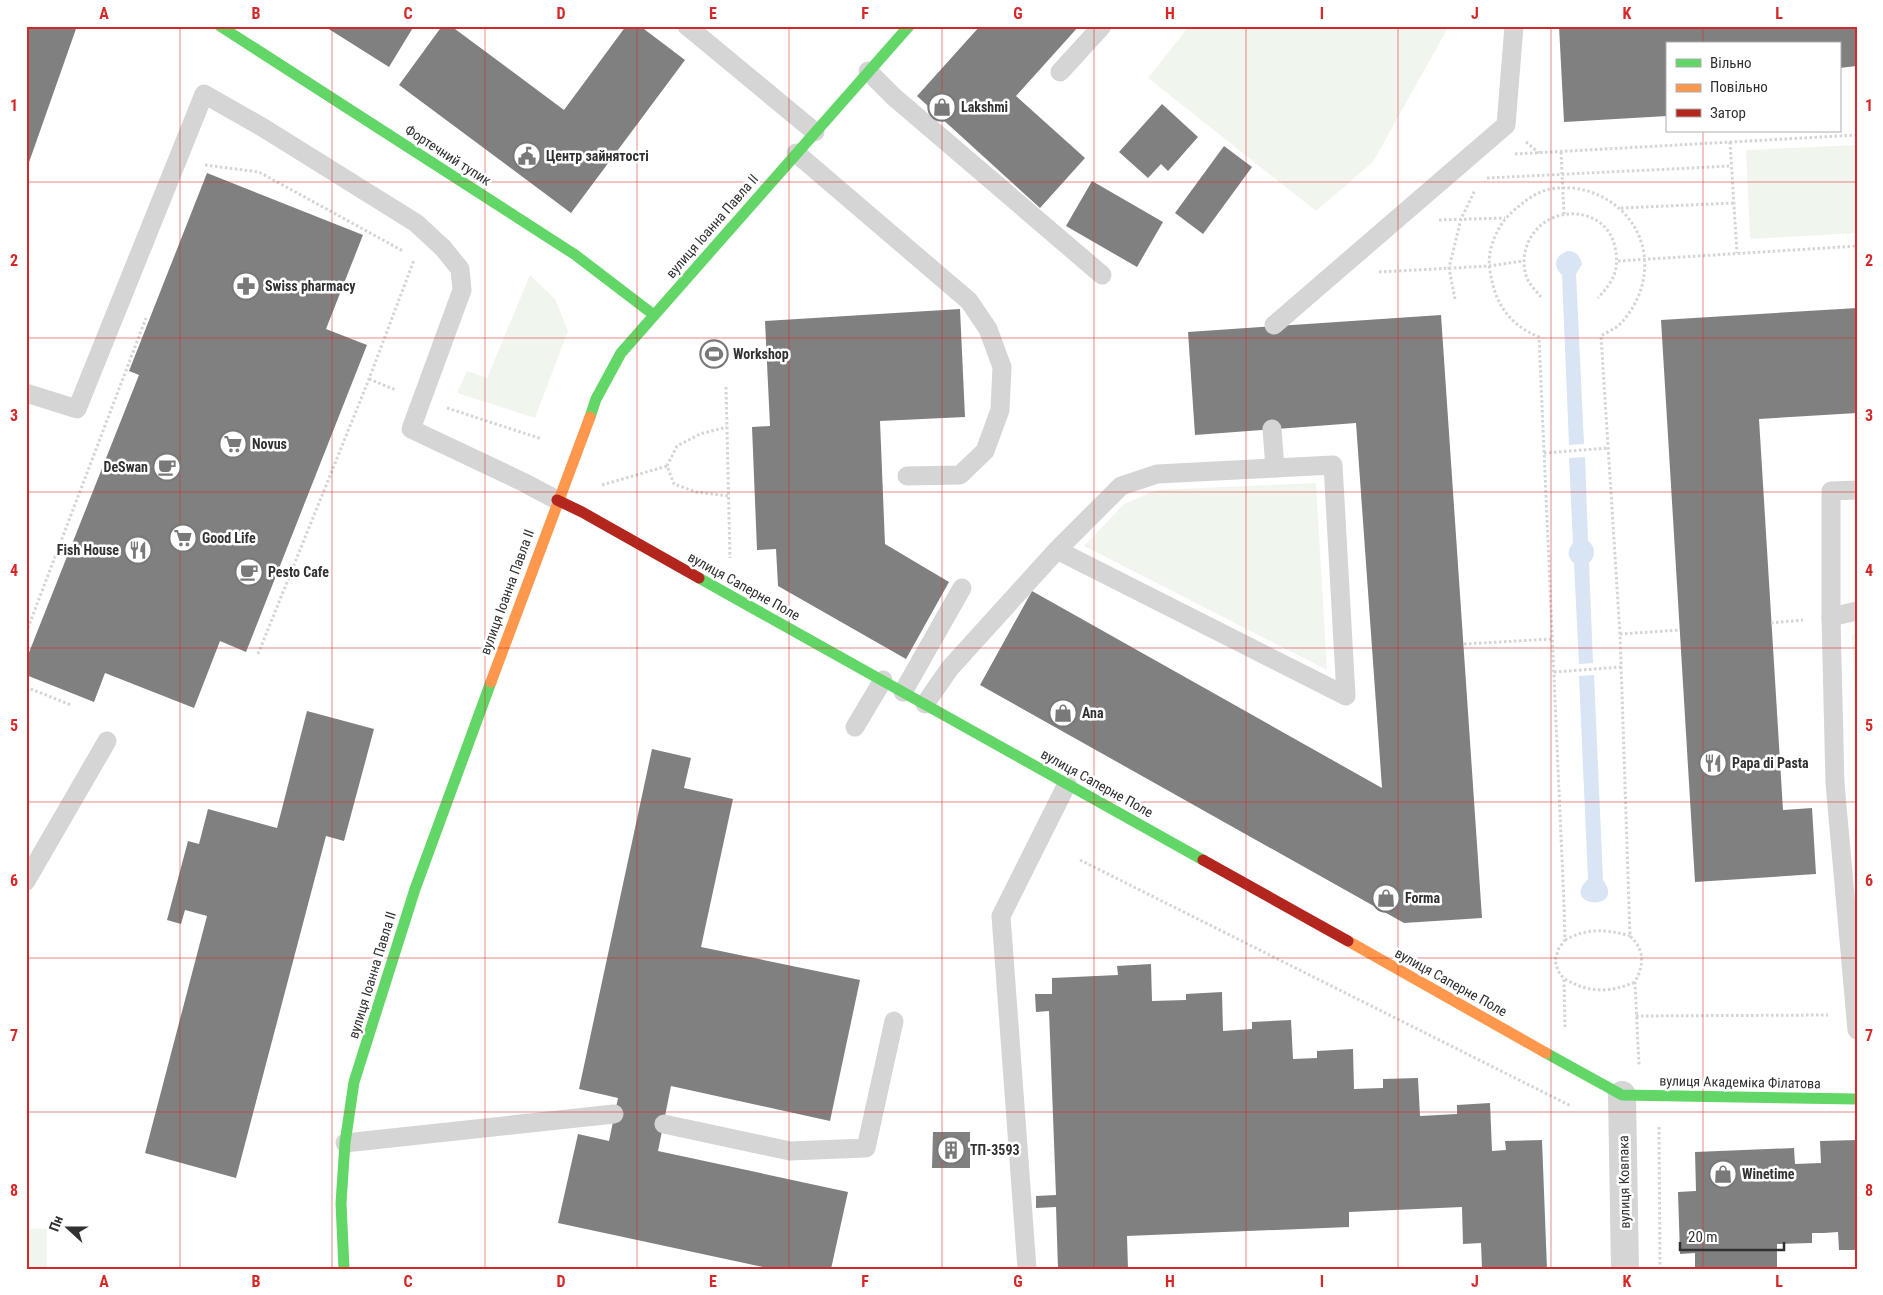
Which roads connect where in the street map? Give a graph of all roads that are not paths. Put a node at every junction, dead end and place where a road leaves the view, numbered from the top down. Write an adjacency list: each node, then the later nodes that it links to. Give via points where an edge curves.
1 (220, 26): 11 (street, Фортечний тупик, via 574,254)
2 (687, 26): 8 (lane)
3 (909, 26): 6 (street, вулиця Іоанна Павла II)
4 (1102, 26): 7 (lane)
5 (1514, 26): 12 (lane, via 1506,125)
6 (868, 72): 8 (street, вулиця Іоанна Павла II); 10 (lane)
7 (1060, 72)
8 (815, 132): 9 (street, вулиця Іоанна Павла II)
9 (796, 153): 11 (street, вулиця Іоанна Павла II); 16 (lane, via 969,301 988,329 1002,367 1000,410 985,451 960,475)
10 (1102, 275)
11 (654, 315): 18 (street, вулиця Іоанна Павла II, via 621,353 596,399)
12 (1274, 326)
13 (26, 393): 18 (lane, via 77,409 204,94 416,223 443,248 460,269 462,290 411,429)
14 (1272, 429): 15 (lane)
15 (1275, 468): 19 (lane, via 1157,474 1121,486); 19 (lane, via 1333,465 1346,696)
16 (907, 476)
17 (1857, 490): 22 (lane, via 1831,491)
18 (557, 500): 23 (street, вулиця Саперне Поле); 36 (street, вулиця Іоанна Павла II, via 415,889 354,1082)
19 (1057, 550): 25 (lane, via 950,668)
20 (962, 588): 24 (lane)
21 (1857, 611): 22 (lane)
22 (1831, 617): 31 (lane, via 1835,783)
23 (883, 680): 24 (street, вулиця Саперне Поле); 26 (lane)
24 (903, 692): 25 (street, вулиця Саперне Поле)
25 (925, 704): 28 (street, вулиця Саперне Поле)
26 (855, 727)
27 (107, 740): 29 (lane)
28 (1067, 784): 32 (street, вулиця Саперне Поле); 38 (lane, via 1001,916)
29 (26, 881)
30 (894, 1021): 35 (lane, via 866,1148 790,1151)
31 (1856, 1023)
32 (1622, 1095): 33 (street, вулиця Академіка Філатова); 39 (street, вулиця Ковпака)
33 (1857, 1099)
34 (614, 1114): 36 (lane)
35 (664, 1124)
36 (345, 1144): 37 (street, вулиця Іоанна Павла II, via 341,1203)
37 (344, 1269)
38 (1027, 1269)
39 (1624, 1269)

